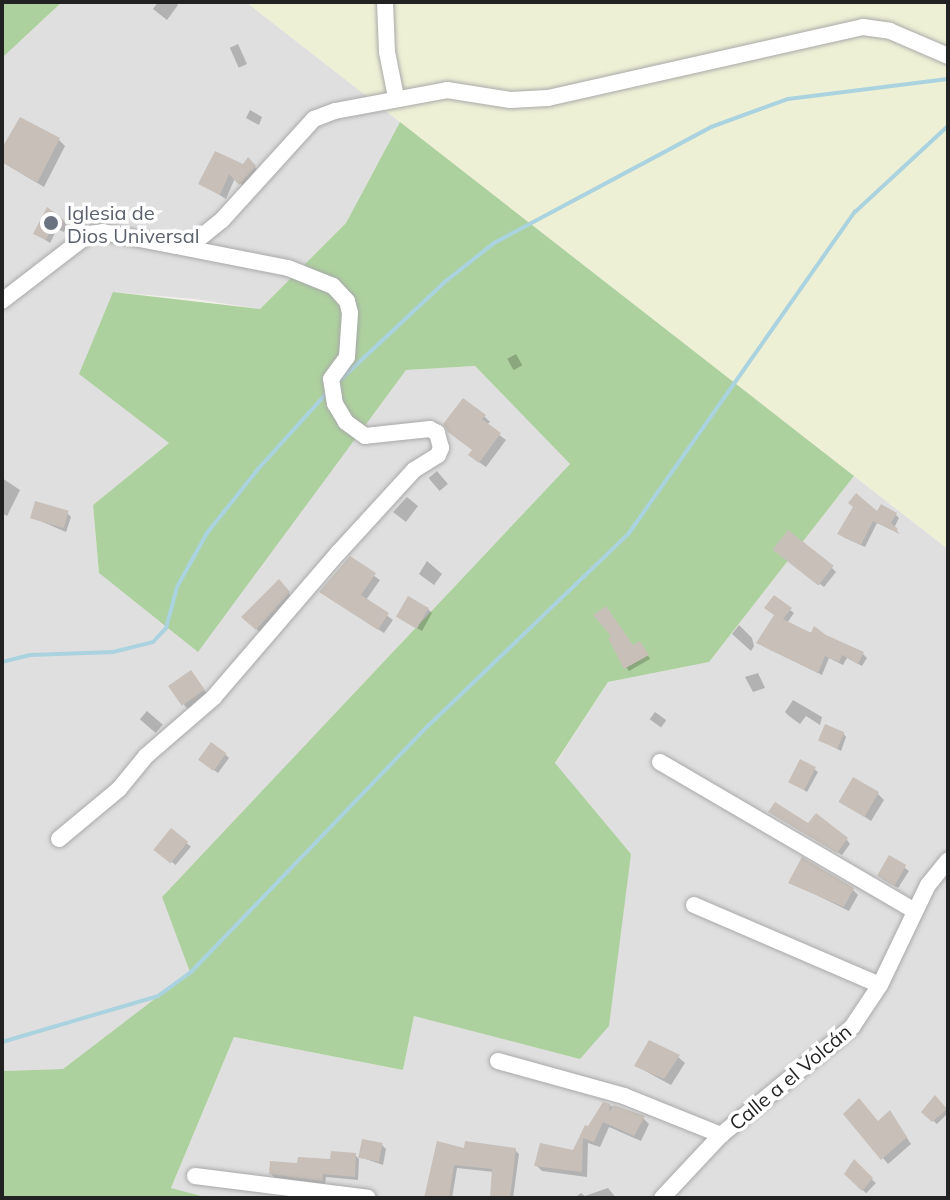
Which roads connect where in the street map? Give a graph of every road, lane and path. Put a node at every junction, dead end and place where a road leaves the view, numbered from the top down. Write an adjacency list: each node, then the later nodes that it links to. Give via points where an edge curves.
1 (385, 2): 3 (street)
2 (948, 56): 3 (street, via 890,31 863,27 548,98 510,100 447,90)
3 (396, 97): 4 (street, via 314,119 208,233)
4 (176, 246): 5 (street, via 89,234); 7 (street, via 288,268 333,286 350,313 347,357 331,379 335,404 346,422 365,436 430,429 437,433 441,448 338,553 214,697)
5 (2, 301)
6 (660, 762): 10 (street)
7 (59, 839)
8 (948, 860): 10 (street, Calle a el Volcán)
9 (694, 905): 11 (street)
10 (915, 911): 11 (street, Calle a el Volcán)
11 (880, 985): 13 (street, Calle a el Volcán, via 852,1027)
12 (498, 1061): 13 (street, via 624,1096)
13 (721, 1135): 16 (street, Calle a el Volcán)
14 (195, 1176): 15 (street)
15 (368, 1198)
16 (662, 1198)

